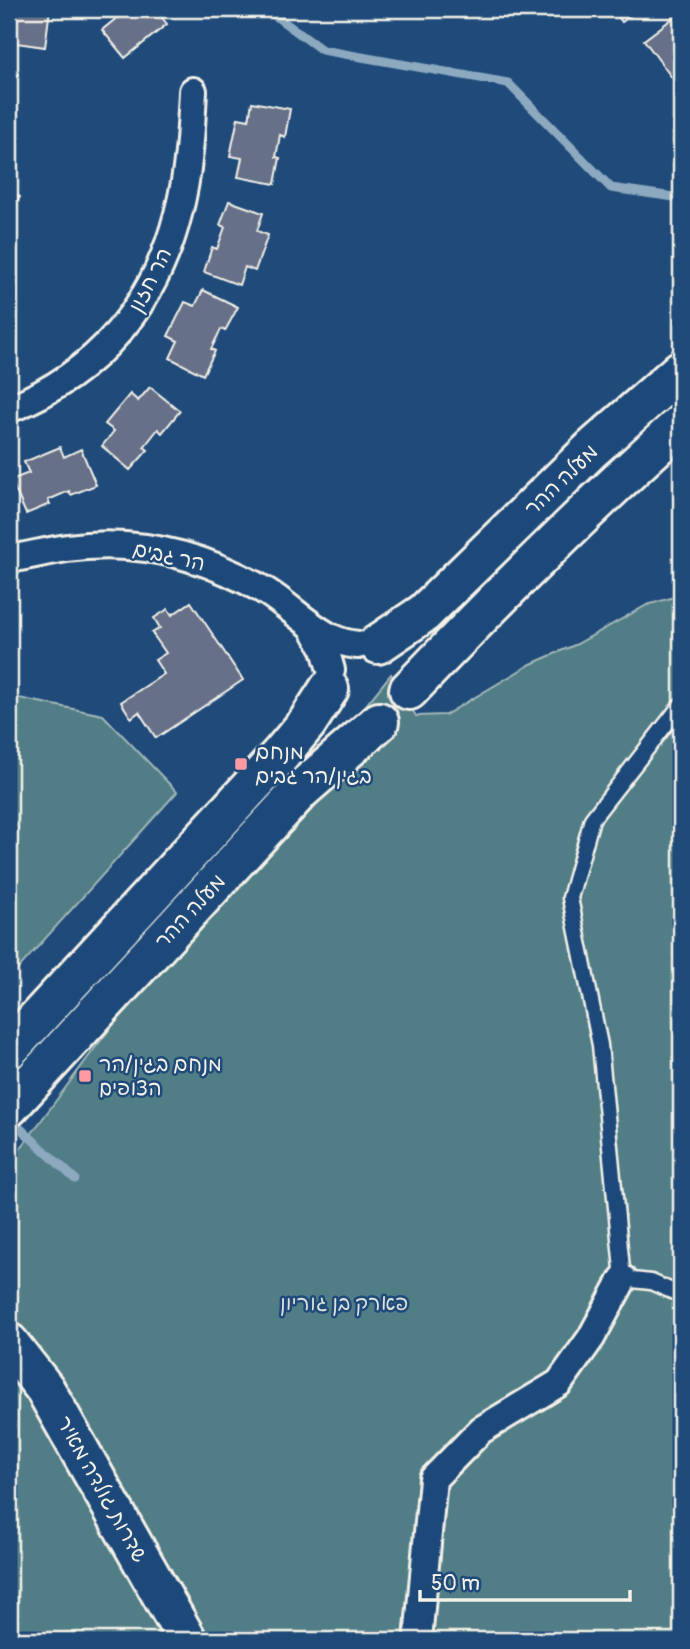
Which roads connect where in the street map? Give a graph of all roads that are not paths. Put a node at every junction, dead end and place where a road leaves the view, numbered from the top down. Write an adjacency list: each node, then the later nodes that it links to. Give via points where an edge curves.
1 (193, 91): 3 (street, הר חזון, via 179,213 150,287 129,321 100,352 64,380)
2 (681, 370): 6 (main road, מעלה ההר, via 424,614)
3 (9, 409)
4 (681, 424): 7 (main road, מעלה ההר, via 620,478)
5 (9, 559): 6 (street, הר גבים, via 110,545 184,555 218,566 277,599 334,640)
6 (349, 662): 7 (main road, via 391,649 407,670); 9 (main road, via 336,706 361,723); 10 (main road, מעלה ההר, via 281,754)
7 (409, 690): 9 (main road, via 397,713)
8 (681, 705): 12 (lane, via 592,819 570,898 600,1045)
9 (379, 722): 11 (main road, מעלה ההר, via 301,790)
10 (9, 1049)
11 (9, 1107)
12 (623, 1279): 13 (lane, via 651,1282); 16 (street, via 591,1338 559,1383 481,1430 433,1479)
13 (681, 1295)
14 (9, 1343): 15 (main road, שדרות גולדה מאיר, via 45,1388)
15 (187, 1640)
16 (418, 1640)

